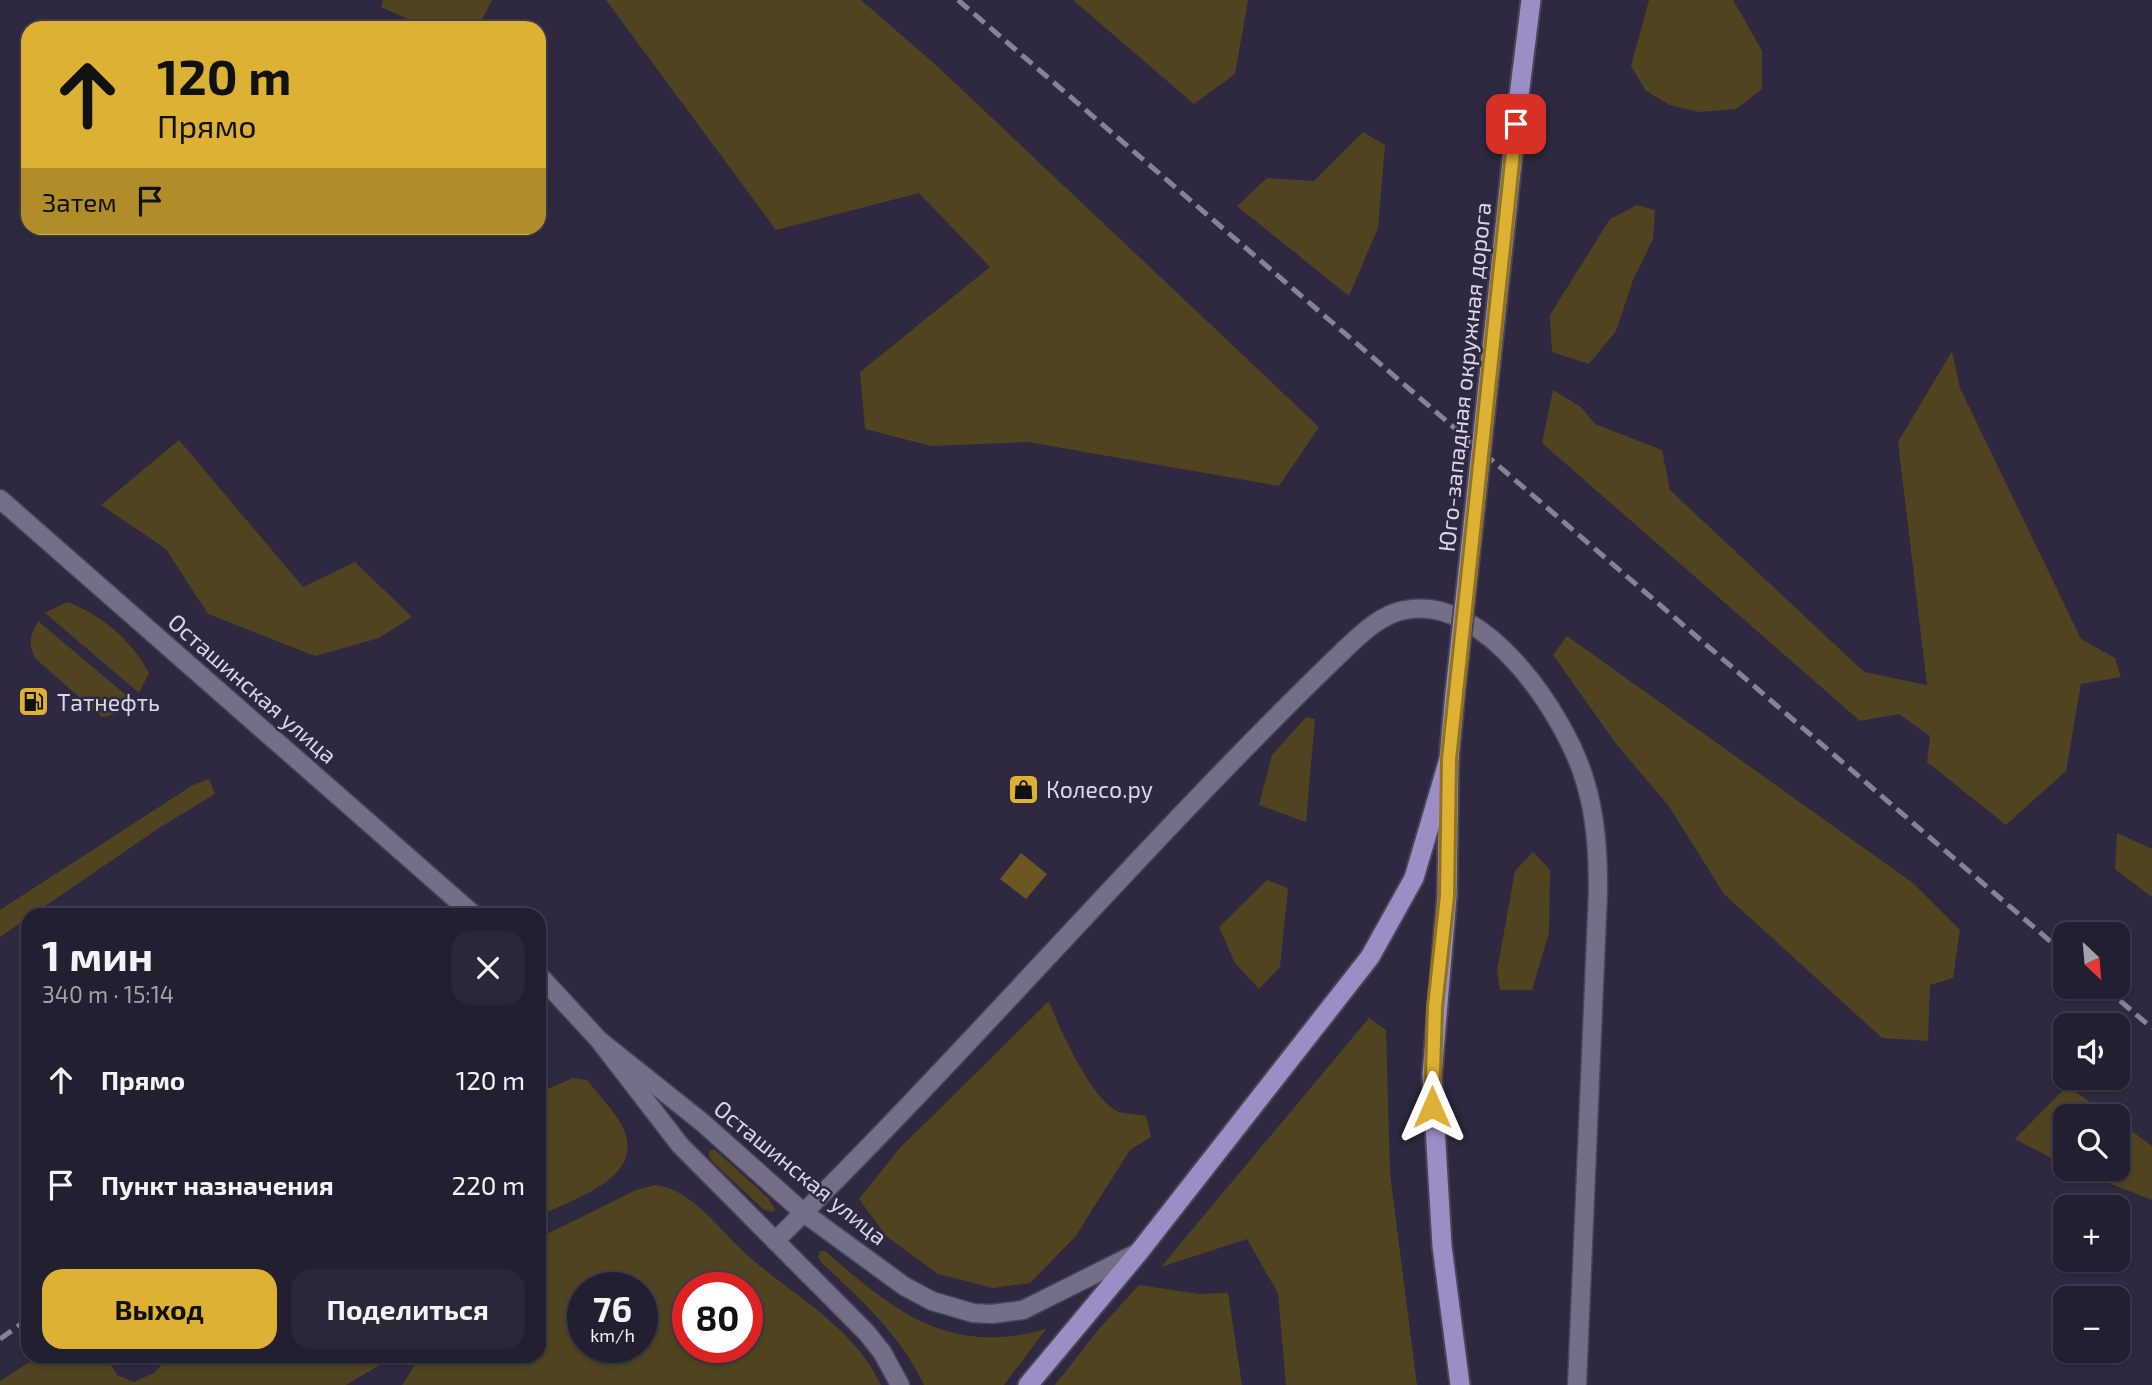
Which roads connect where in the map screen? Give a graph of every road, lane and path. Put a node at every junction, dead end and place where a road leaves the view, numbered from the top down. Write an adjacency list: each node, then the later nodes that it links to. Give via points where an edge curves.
1 (1531, 0): 3 (highway, Юго-западная окружная дорога, bridge)
2 (0, 499): 4 (street, Осташинская улица)
3 (1449, 759): 11 (highway, via 1414,878 1370,957); 14 (highway, via 1447,896 1435,1007 1432,1107 1442,1246)
4 (466, 908)
5 (546, 983): 6 (street, Осташинская улица)
6 (599, 1040): 7 (street, Осташинская улица); 8 (street, Осташинская улица)
7 (703, 1123): 8 (street); 9 (street, Осташинская улица)
8 (680, 1145): 10 (street, Осташинская улица)
9 (804, 1213): 10 (street); 11 (street, Осташинская улица, via 904,1286 932,1301 973,1313 1023,1310); 15 (street, via 1308,685 1383,618 1403,610 1438,611 1480,632 1524,671 1574,752 1594,816 1598,852)
10 (775, 1241): 12 (street, Осташинская улица, via 866,1332)
11 (1139, 1252): 13 (highway)
12 (900, 1385)
13 (1028, 1385)
14 (1460, 1385)
15 (1577, 1385)

